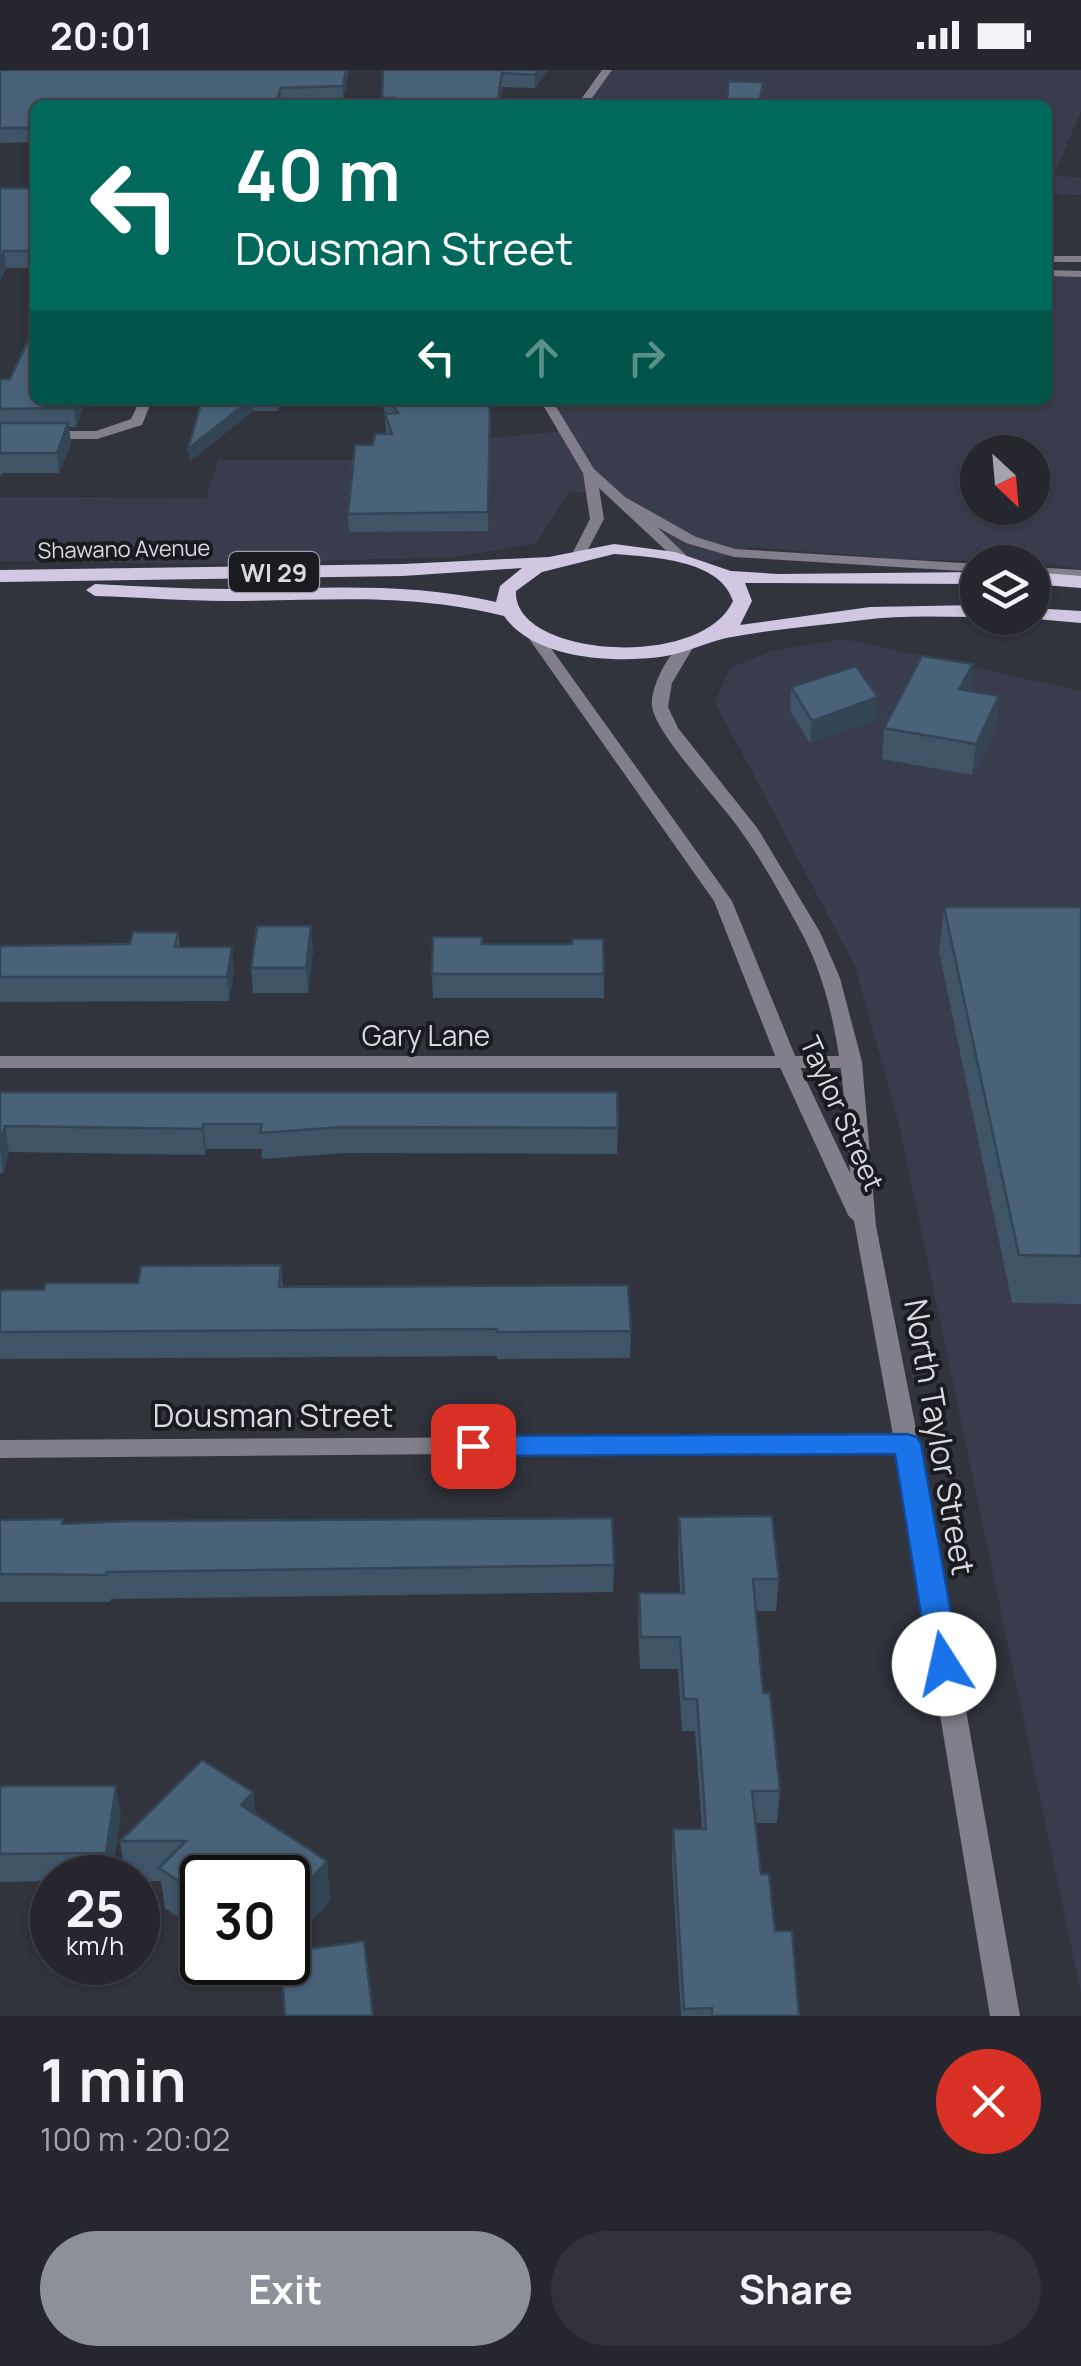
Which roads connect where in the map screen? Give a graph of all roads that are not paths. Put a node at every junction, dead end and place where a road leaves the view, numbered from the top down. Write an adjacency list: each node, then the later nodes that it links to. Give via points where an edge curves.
1 (607, 70): 2 (street)
2 (586, 100)
3 (1052, 259): 4 (street)
4 (1081, 260)
5 (1052, 273): 6 (street)
6 (1081, 274)
7 (144, 405): 9 (street, via 127,428)
8 (549, 405): 10 (street)
9 (0, 435)
10 (590, 471): 11 (street); 12 (street, via 597,519)
11 (618, 499): 13 (street); 15 (street, via 691,540 734,553)
12 (580, 552): 13 (main road, WI 29); 14 (main road, WI 29)
13 (680, 556): 19 (main road, WI 29)
14 (548, 560): 18 (main road, Shawano Avenue / WI 29, via 403,570); 24 (main road, WI 29, via 513,583)
15 (960, 567)
16 (1050, 574): 17 (street)
17 (1081, 574)
18 (0, 576)
19 (726, 576): 21 (main road, WI 29); 29 (main road, via 741,606)
20 (1050, 577): 22 (main road)
21 (960, 578)
22 (1081, 582)
23 (0, 587): 24 (main road, Shawano Avenue / WI 29, via 224,595 401,592)
24 (509, 610): 28 (main road)
25 (960, 611): 29 (main road, via 870,613)
26 (1050, 615): 27 (main road)
27 (1081, 616)
28 (534, 633): 30 (main road, via 605,652); 33 (street, Taylor Street, via 724,901)
29 (716, 634): 30 (main road)
30 (686, 646): 32 (street, Taylor Street, via 664,683 660,707 749,829 810,932)
31 (0, 1062): 33 (street, Gary Lane)
32 (852, 1062): 33 (street, Gary Lane); 34 (street, Taylor Street)
33 (788, 1063): 34 (street, Taylor Street)
34 (864, 1226): 35 (street, North Taylor Street)
35 (907, 1444): 36 (street, Dousman Street); 37 (street, North Taylor Street)
36 (0, 1449)
37 (1005, 2016)

